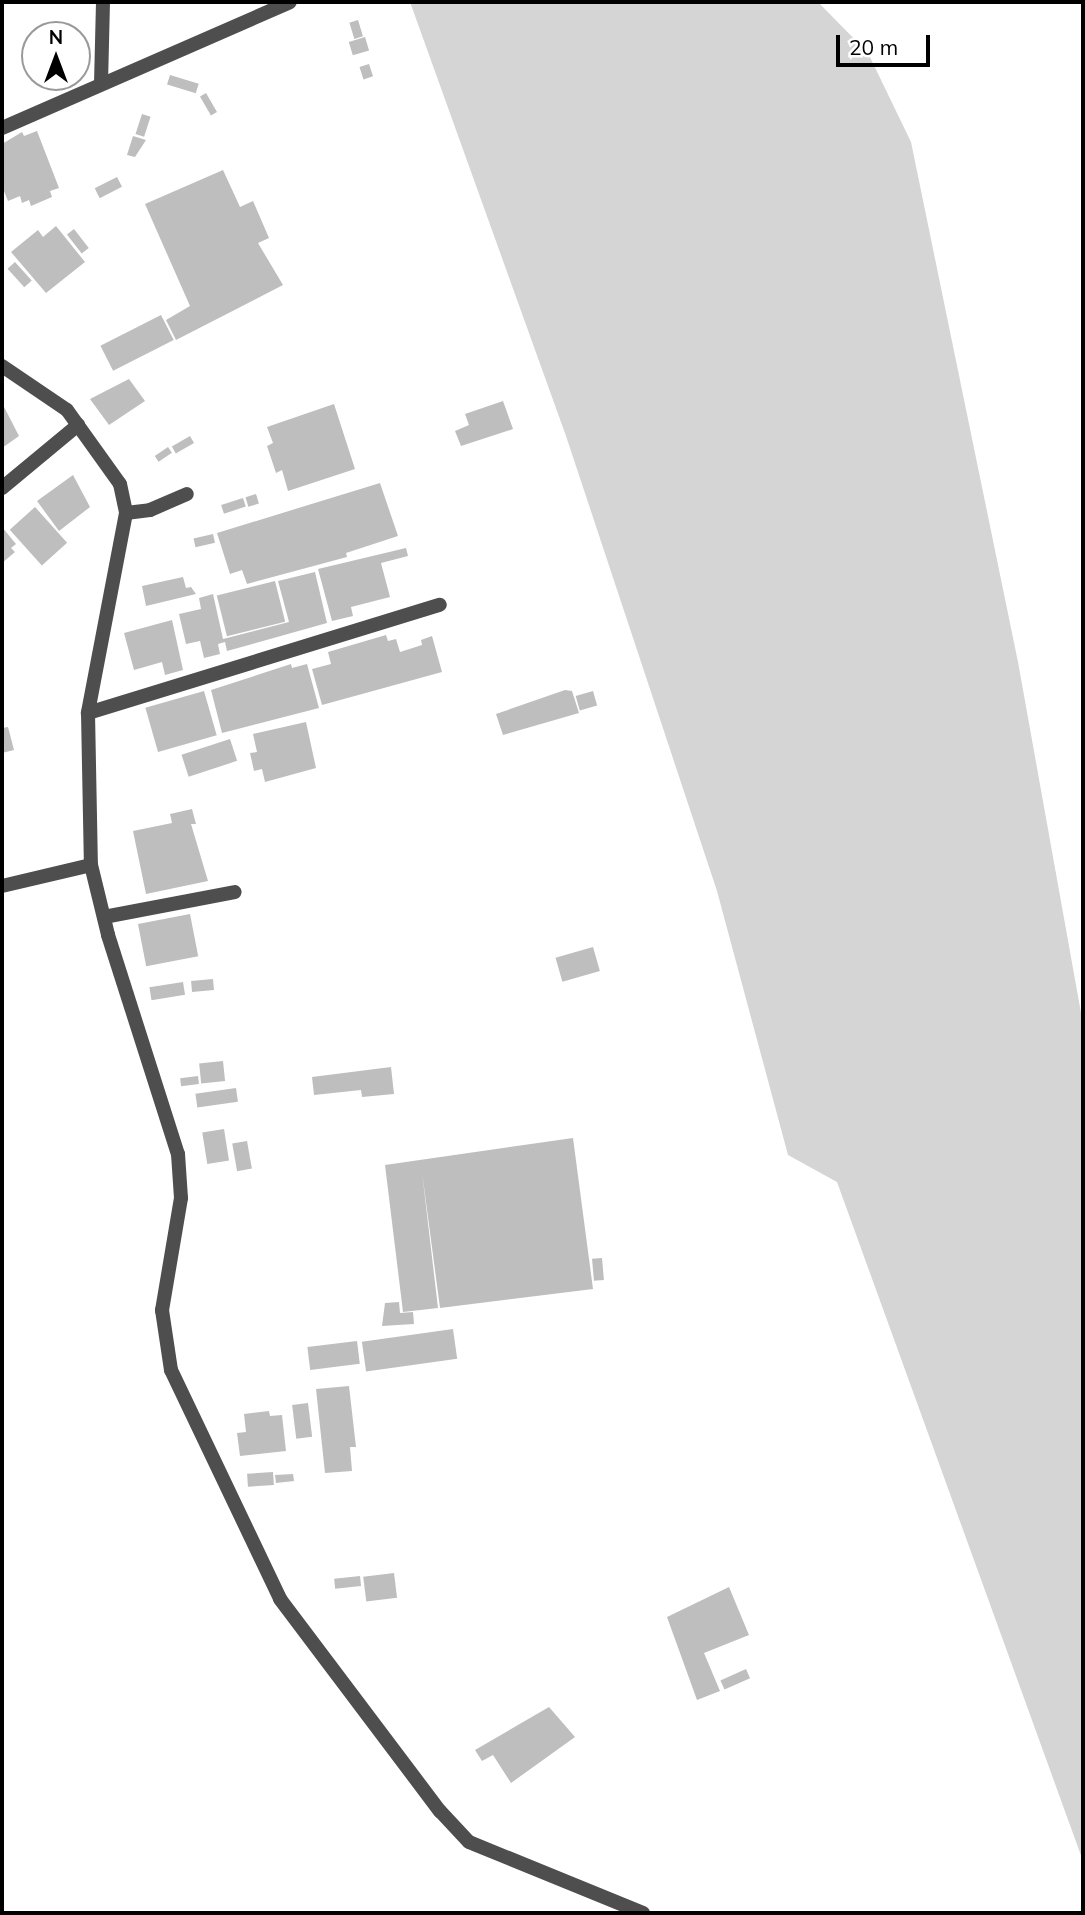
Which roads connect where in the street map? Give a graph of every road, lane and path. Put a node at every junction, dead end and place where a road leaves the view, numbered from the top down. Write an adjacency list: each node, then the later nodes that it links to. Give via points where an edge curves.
1 (103, 2): 3 (street)
2 (290, 2): 3 (street)
3 (101, 84): 4 (street)
4 (2, 128)
5 (2, 366): 6 (street, via 67,410)
6 (79, 425): 7 (street); 9 (street, via 120,484)
7 (2, 488)
8 (187, 494): 9 (street, via 150,510)
9 (126, 513): 11 (street)
10 (440, 605): 11 (street)
11 (88, 713): 12 (street)
12 (92, 865): 13 (street); 15 (street)
13 (2, 886)
14 (235, 892): 15 (street)
15 (104, 917): 16 (street, via 178,1154 181,1198 162,1310 172,1370 280,1599 440,1811 469,1842)
16 (643, 1913)

